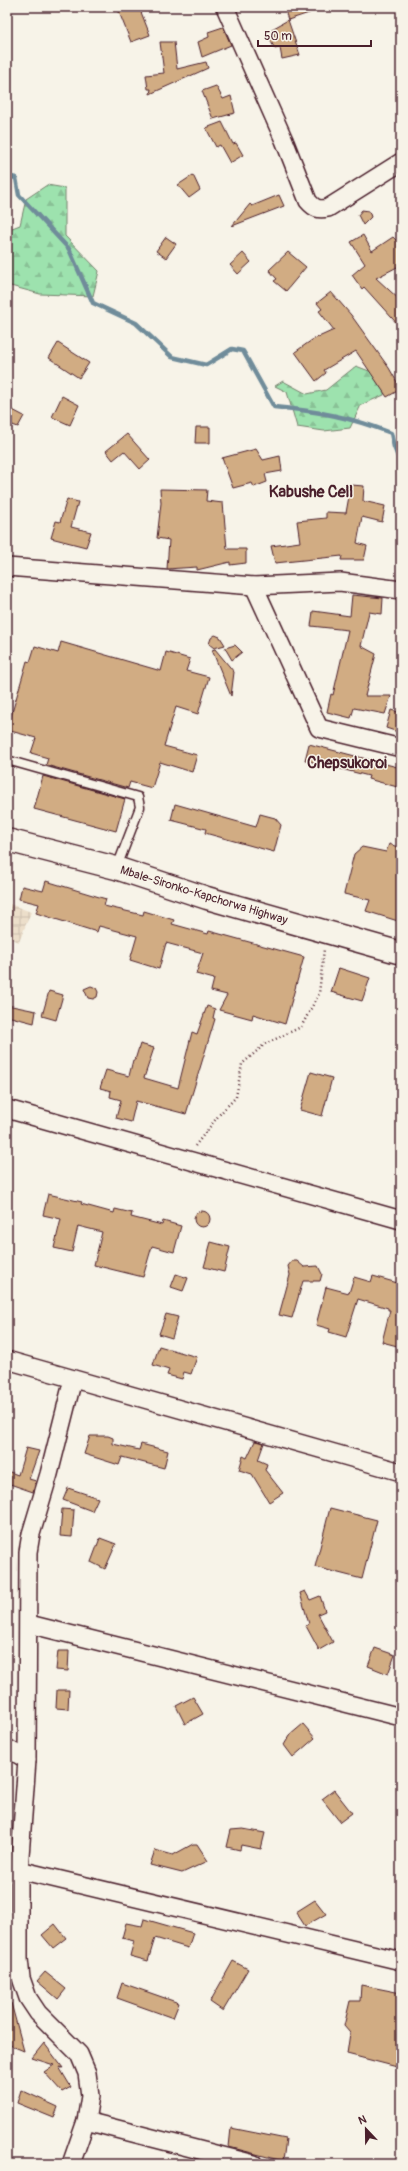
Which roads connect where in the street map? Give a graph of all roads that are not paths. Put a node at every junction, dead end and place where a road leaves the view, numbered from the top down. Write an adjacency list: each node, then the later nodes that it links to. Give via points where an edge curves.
1 (225, 7): 2 (street, via 312,206 319,210 328,208)
2 (401, 162)
3 (7, 567): 4 (street)
4 (254, 586): 5 (street, via 340,582); 6 (street, via 319,728)
5 (401, 590)
6 (401, 748)
7 (7, 760): 9 (lane, via 138,797 140,807)
8 (7, 840): 9 (main road, Mbale-Sironko-Kapchorwa Highway)
9 (116, 868): 10 (main road, Mbale-Sironko-Kapchorwa Highway, via 207,898)
10 (401, 953)
11 (7, 1109): 12 (street)
12 (401, 1220)
13 (7, 1360): 14 (street)
14 (72, 1379): 15 (street); 16 (street, via 49,1474 31,1534 28,1552)
15 (401, 1472)
16 (29, 1624): 17 (street); 19 (street)
17 (401, 1717)
18 (7, 1748): 19 (street)
19 (27, 1760): 20 (street)
20 (19, 1870): 21 (street); 22 (street, via 21,1978 28,1998 38,2014 79,2054 90,2096)
21 (401, 1961)
22 (86, 2121): 23 (street); 24 (street)
23 (71, 2164)
24 (254, 2164)

